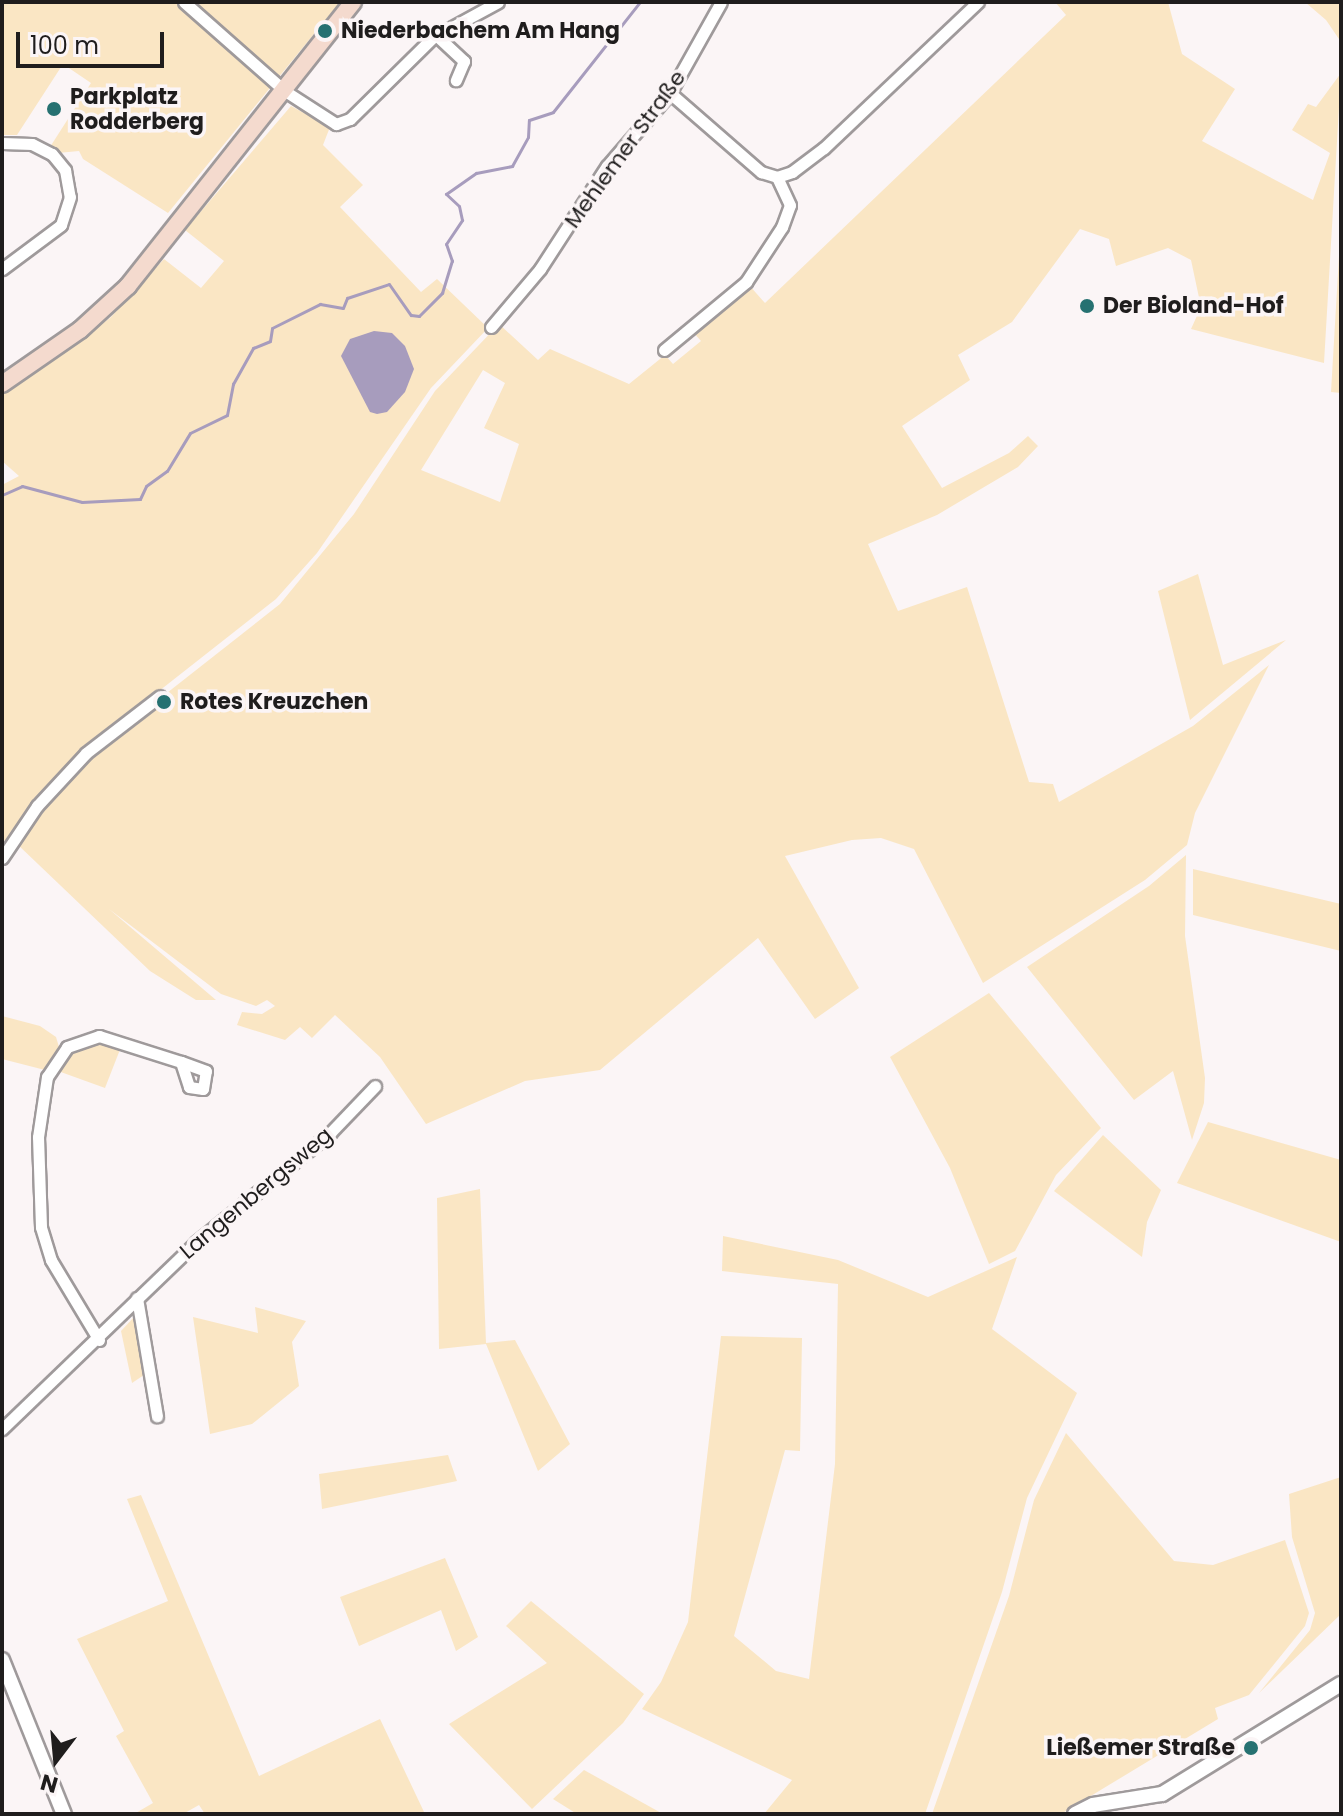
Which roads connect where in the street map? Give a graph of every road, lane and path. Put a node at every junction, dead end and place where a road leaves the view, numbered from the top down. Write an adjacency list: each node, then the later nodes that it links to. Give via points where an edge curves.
1 (184, 2): 9 (street)
2 (353, 2): 9 (main road)
3 (498, 2): 6 (street)
4 (721, 2): 8 (street, Mehlemer Straße)
5 (978, 2): 11 (street, via 824,148)
6 (437, 36): 7 (street, via 464,61); 9 (street, via 350,119 336,124)
7 (456, 80)
8 (670, 93): 11 (street, via 761,172); 13 (street, Mehlemer Straße, via 607,166 540,269)
9 (280, 98): 15 (main road, via 119,295 80,330)
10 (2, 143): 12 (street, via 32,144 52,154 65,170 70,197 61,225)
11 (777, 177): 14 (street, via 790,205 782,227 746,282)
12 (2, 269)
13 (491, 327)
14 (664, 350)
15 (2, 384)
16 (160, 696): 17 (street, via 86,753 37,806)
17 (2, 858)
18 (181, 1062): 21 (street, via 99,1036 67,1047 47,1077 38,1137 41,1227 51,1260)
19 (375, 1086): 20 (street, Langenbergsweg, via 330,1133 196,1242)
20 (137, 1298): 21 (street, Langenbergsweg); 22 (street)
21 (99, 1340): 23 (street, Langenbergsweg)
22 (157, 1416)
23 (2, 1429)
24 (2, 1660): 26 (street)
25 (1341, 1684): 27 (street, via 1162,1794 1093,1805)
26 (64, 1814)
27 (1075, 1814)

